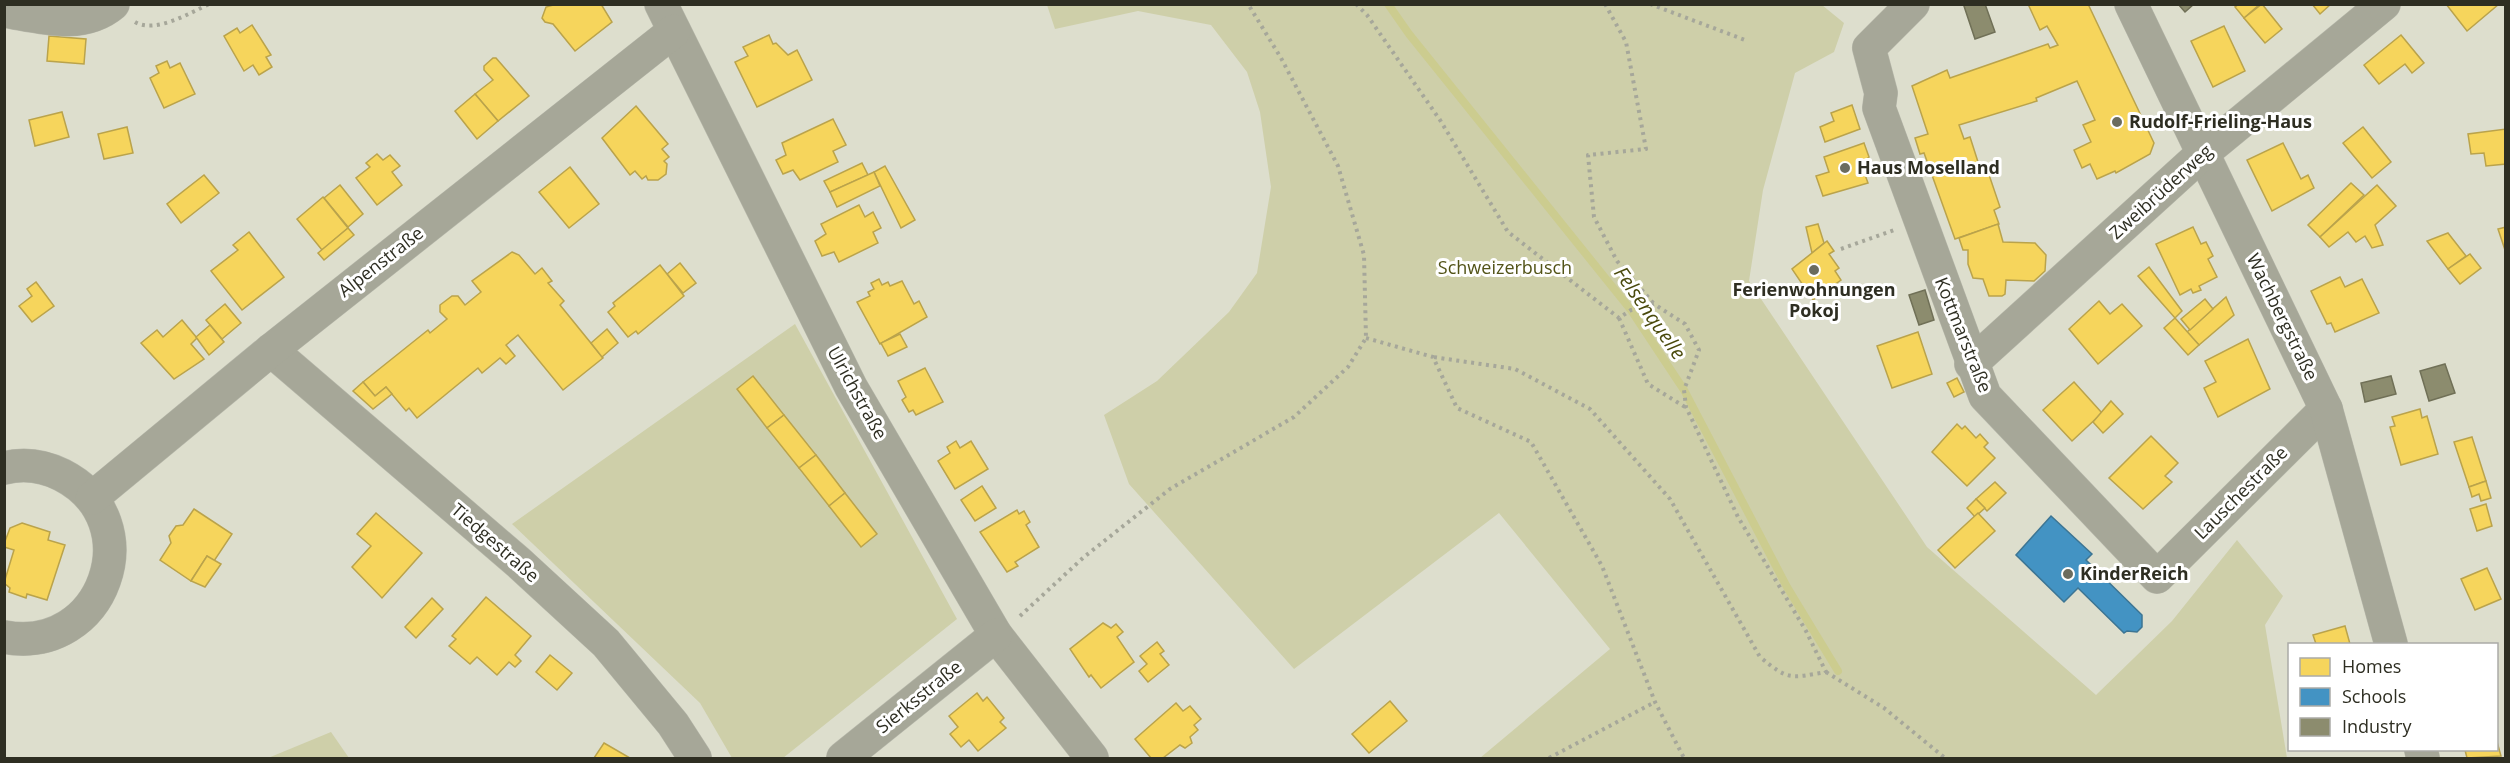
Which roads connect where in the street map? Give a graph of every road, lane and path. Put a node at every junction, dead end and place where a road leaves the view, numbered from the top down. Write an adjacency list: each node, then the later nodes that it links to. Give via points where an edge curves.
1 (209, 4): 9 (path, via 179,18 138,25)
2 (1248, 4): 18 (path, via 1338,166 1364,255)
3 (1356, 4): 17 (path, via 1440,120 1508,232)
4 (1605, 4): 16 (path, via 1626,42 1646,149 1588,155 1594,217 1617,261)
5 (1650, 4): 12 (path)
6 (1913, 4): 14 (street, Kottmarstraße, via 1869,48 1881,93 1879,108)
7 (2131, 4): 13 (street, Wachbergstraße)
8 (2384, 4): 13 (street, Zweibrüderweg)
9 (113, 5): 10 (street, via 93,18 69,21)
10 (4, 11)
11 (668, 18): 19 (street, Alpenstraße); 27 (street, Ulrichstraße, via 851,387)
12 (1745, 40)
13 (2202, 154): 21 (street, Zweibrüderweg); 23 (street, Wachbergstraße)
14 (1920, 222): 15 (path); 21 (street, Kottmarstraße)
15 (1840, 249)
16 (1653, 304): 17 (path); 22 (path, via 1685,324 1699,350 1684,390)
17 (1619, 318): 22 (path, via 1648,384)
18 (1366, 338): 20 (path); 27 (path, via 1348,367 1294,417 1170,489 1084,557)
19 (271, 350): 25 (street, Alpenstraße); 32 (street, Tiedgestraße, via 518,562 606,643 673,724)
20 (1432, 357): 30 (path, via 1515,369 1590,409 1670,499 1760,657 1782,675); 31 (path, via 1457,408 1531,442 1602,566)
21 (1971, 363): 26 (street, Kottmarstraße, via 1985,396)
22 (1686, 407): 30 (path, via 1738,518)
23 (2326, 409): 26 (street, Lauschestraße); 29 (street, Wachbergstraße)
24 (4, 468): 25 (street, via 27,465 56,472)
25 (92, 498): 28 (street, via 105,524 110,552 100,594 82,617 57,632 29,639)
26 (2157, 577)
27 (996, 635): 33 (street, Sierksstraße); 34 (street, Ulrichstraße)
28 (4, 637)
29 (2390, 643)
30 (1826, 672): 37 (path, via 1884,708)
31 (1655, 702): 35 (path); 36 (path)
32 (695, 759)
33 (843, 759)
34 (1092, 759)
35 (1549, 759)
36 (1684, 759)
37 (1945, 759)

